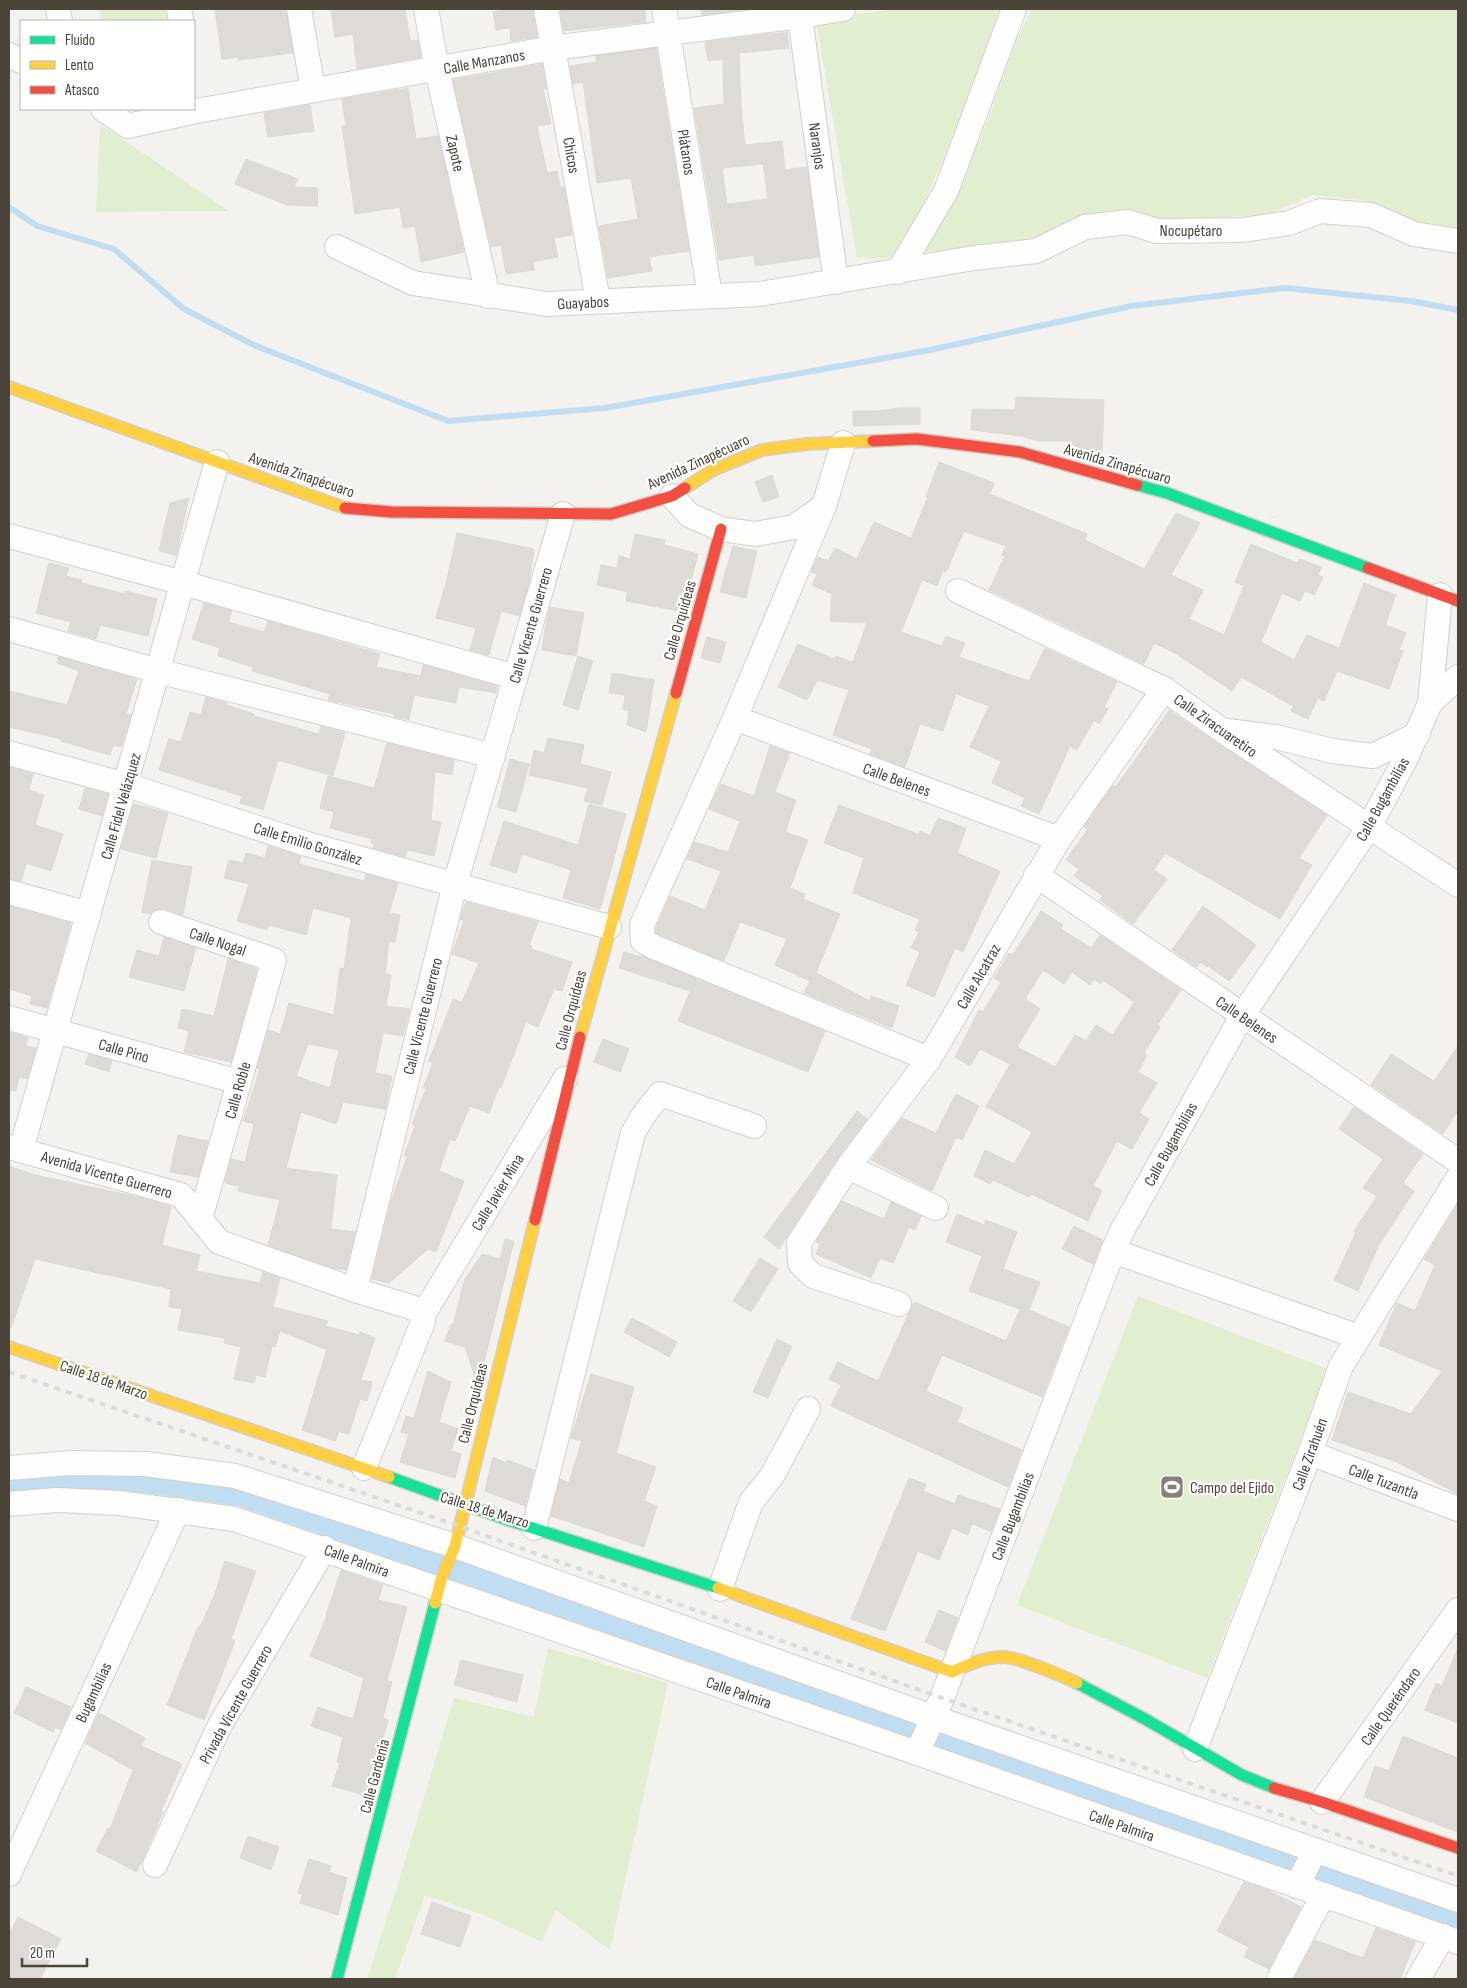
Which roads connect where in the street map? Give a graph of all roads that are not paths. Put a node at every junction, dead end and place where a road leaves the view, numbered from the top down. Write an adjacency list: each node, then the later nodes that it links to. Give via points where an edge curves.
1 (299, 9): 11 (street)
2 (426, 9): 10 (street, Zapote)
3 (546, 9): 9 (street, Chicos)
4 (664, 9): 8 (street, Plátanos)
5 (843, 9): 7 (street, Calle Manzanos)
6 (1014, 9): 17 (street, via 946,191)
7 (800, 12): 8 (street, Calle Manzanos); 18 (street, Naranjos)
8 (667, 34): 9 (street, Calle Manzanos); 20 (street, Plátanos)
9 (553, 48): 10 (street, Calle Manzanos); 21 (street, Chicos)
10 (437, 70): 11 (street, Calle Manzanos); 19 (street, Zapote)
11 (313, 90): 12 (street, Calle Manzanos)
12 (195, 103)
13 (104, 110): 14 (street, Calle Manzanos, via 128,126)
14 (175, 110)
15 (1458, 242): 17 (street, Nocupétaro, via 1414,234 1371,215 1320,210 1289,223 1244,230 1157,231 1128,222 1085,227 1036,251)
16 (338, 247): 19 (street, Guayabos, via 413,283)
17 (898, 272): 18 (street, Nocupétaro)
18 (836, 282): 20 (street, Guayabos, via 760,294)
19 (488, 296): 21 (street, Guayabos, via 547,304)
20 (710, 296): 21 (street, Guayabos)
21 (598, 301)
22 (9, 387): 24 (street, Avenida Zinapécuaro)
23 (843, 443): 25 (street, Avenida Zinapécuaro, via 762,450 713,470); 26 (street); 32 (street, Avenida Zinapécuaro, via 917,439 1020,452 1167,493)
24 (217, 462): 27 (street, Avenida Zinapécuaro, via 347,508 392,512); 30 (street, Calle Fidel Velázquez)
25 (672, 496): 27 (street, Avenida Zinapécuaro, via 610,514); 28 (street, via 689,515)
26 (824, 506): 28 (street, via 794,526 755,534); 39 (street)
27 (563, 514): 36 (street, Calle Vicente Guerrero)
28 (721, 529): 53 (street, Calle Orquídeas)
29 (9, 536): 30 (street)
30 (183, 583): 34 (street, Calle Fidel Velázquez); 36 (street)
31 (958, 591): 37 (street, Calle Ziracuaretiro)
32 (1449, 598): 38 (street, Calle Bugambilias)
33 (9, 629): 34 (street)
34 (158, 671): 43 (street); 44 (street, Calle Fidel Velázquez)
35 (1458, 676): 38 (street)
36 (515, 677): 43 (street, Calle Vicente Guerrero)
37 (1164, 689): 40 (street, Calle Ziracuaretiro); 46 (street, Calle Alcatraz)
38 (1430, 704): 41 (street, Calle Bugambilias)
39 (735, 718): 46 (street, Calle Belenes); 58 (street, via 642,925 643,940)
40 (1223, 731): 41 (street, via 1276,737 1333,751 1373,756); 45 (street, Calle Ziracuaretiro)
41 (1418, 734): 45 (street, Calle Bugambilias)
42 (9, 753): 44 (street, Calle Emilio González)
43 (493, 756): 48 (street, Calle Vicente Guerrero)
44 (126, 785): 48 (street, Calle Emilio González, via 307,844); 51 (street, Calle Fidel Velázquez)
45 (1369, 827): 49 (street, Calle Ziracuaretiro); 55 (street, Calle Bugambilias)
46 (1059, 839): 47 (street, Calle Alcatraz)
47 (1036, 875): 55 (street, Calle Belenes); 58 (street, Calle Alcatraz)
48 (455, 884): 53 (street, Calle Emilio González); 69 (street, Calle Vicente Guerrero)
49 (1458, 885)
50 (9, 892): 51 (street)
51 (89, 914): 57 (street, Calle Fidel Velázquez)
52 (161, 922): 54 (street, Calle Nogal)
53 (610, 927): 59 (street, Calle Orquídeas)
54 (274, 960): 60 (street, Calle Roble)
55 (1242, 1016): 63 (street, Calle Belenes); 68 (street, Calle Bugambilias)
56 (9, 1018): 57 (street, Calle Pino)
57 (56, 1031): 60 (street, Calle Pino); 62 (street, Calle Fidel Velázquez)
58 (929, 1059): 64 (street, Calle Alcatraz)
59 (572, 1068): 71 (street, Calle Javier Mina); 78 (street, Calle Orquídeas)
60 (239, 1082): 67 (street, Calle Roble)
61 (754, 1126): 82 (street, Calle 18 de Marzo, via 660,1094 633,1133)
62 (15, 1148): 67 (street, Avenida Vicente Guerrero, via 181,1195)
63 (1458, 1161)
64 (848, 1167): 66 (street); 70 (street, Calle Alcatraz, via 799,1243 800,1263 813,1276)
65 (1458, 1178): 72 (street, Calle Zirahuén)
66 (936, 1208)
67 (200, 1219): 69 (street, Avenida Vicente Guerrero, via 219,1242)
68 (1113, 1251): 72 (street); 88 (street, Calle Bugambilias)
69 (355, 1290): 71 (street, via 414,1308)
70 (899, 1304)
71 (423, 1315): 77 (street, via 423,1322)
72 (1359, 1336): 75 (street, Calle Zirahuén, via 1341,1366)
73 (9, 1347): 77 (street, Calle 18 de Marzo)
74 (808, 1409): 86 (street, via 772,1476 751,1502)
75 (1310, 1453): 80 (street, Calle Tuzantla); 90 (street, Calle Zirahuén)
76 (9, 1468): 84 (street, via 70,1463 146,1464 235,1476)
77 (364, 1468): 78 (street, Calle 18 de Marzo)
78 (464, 1503): 82 (street, Calle 18 de Marzo); 84 (street, Calle Orquídeas)
79 (9, 1504): 81 (street, Calle Palmira, via 56,1500)
80 (1458, 1509)
81 (178, 1510): 83 (street, Calle Palmira, via 234,1519); 96 (street, Bugambilias)
82 (534, 1528): 86 (street)
83 (325, 1548): 85 (street, Calle Palmira); 95 (street, Privada Vicente Guerrero, via 220,1725)
84 (454, 1548): 85 (street, Calle Gardenia); 89 (street)
85 (440, 1585): 91 (street, Calle Palmira); 101 (street, Calle Gardenia)
86 (720, 1590): 88 (street)
87 (1458, 1610): 92 (street, Calle Queréndaro)
88 (952, 1672): 89 (street, Calle Bugambilias); 90 (street, via 979,1660 1006,1657 1064,1677)
89 (934, 1720): 91 (street, Calle Bugambilias); 94 (street)
90 (1195, 1749): 92 (street, via 1242,1775)
91 (918, 1751): 97 (street, Calle Palmira)
92 (1322, 1802): 93 (street)
93 (1458, 1848)
94 (1315, 1851): 97 (street); 99 (street)
95 (155, 1865)
96 (9, 1874)
97 (1298, 1885): 98 (street, Calle Palmira)
98 (1323, 1895): 100 (street, Calle Palmira); 102 (street)
99 (1458, 1900)
100 (1451, 1939): 103 (street)
101 (337, 1979)
102 (1280, 1979)
103 (1418, 1979)

